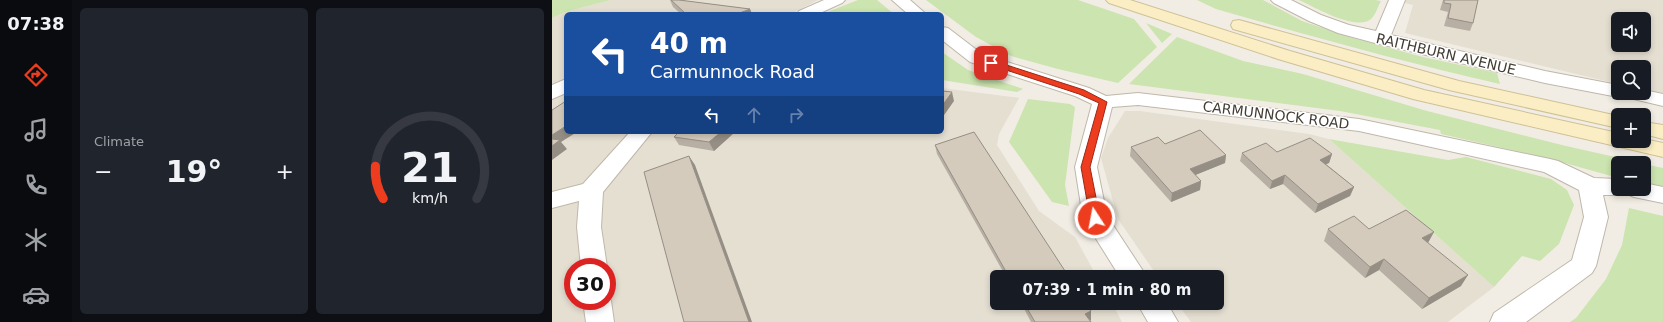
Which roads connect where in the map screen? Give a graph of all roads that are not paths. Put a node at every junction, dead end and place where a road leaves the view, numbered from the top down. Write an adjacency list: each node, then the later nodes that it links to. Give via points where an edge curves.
1 (837, 0): 7 (street)
2 (900, 0): 8 (street)
3 (1114, 0): 21 (main road, via 1284,55 1420,95)
4 (1155, 0): 17 (main road, via 1456,86)
5 (1279, 0): 10 (street, RAITHBURN AVENUE, via 1314,18)
6 (1397, 0): 10 (street)
7 (809, 12)
8 (915, 12)
9 (944, 34): 16 (street, via 976,58 1082,92)
10 (1381, 39): 12 (street, RAITHBURN AVENUE)
11 (564, 85): 13 (street)
12 (1611, 90)
13 (552, 93)
14 (1651, 98): 15 (street)
15 (1663, 100)
16 (1103, 102): 24 (street, CARMUNNOCK ROAD, via 1138,99 1359,125 1550,166); 31 (street, via 1086,167 1095,218)
17 (1611, 120)
18 (1651, 129): 19 (main road)
19 (1663, 132)
20 (640, 134): 26 (street)
21 (1611, 138)
22 (1651, 147): 23 (main road)
23 (1663, 150)
24 (1590, 186): 25 (street, CARMUNNOCK ROAD); 36 (street, via 1596,217 1583,266)
25 (1611, 187)
26 (591, 190): 29 (street); 30 (street, via 589,227)
27 (1651, 193): 28 (street)
28 (1663, 195)
29 (552, 200)
30 (593, 258)
31 (1129, 270)
32 (598, 310): 34 (street)
33 (1156, 310): 35 (street)
34 (600, 322)
35 (1164, 322)
36 (1504, 322)

